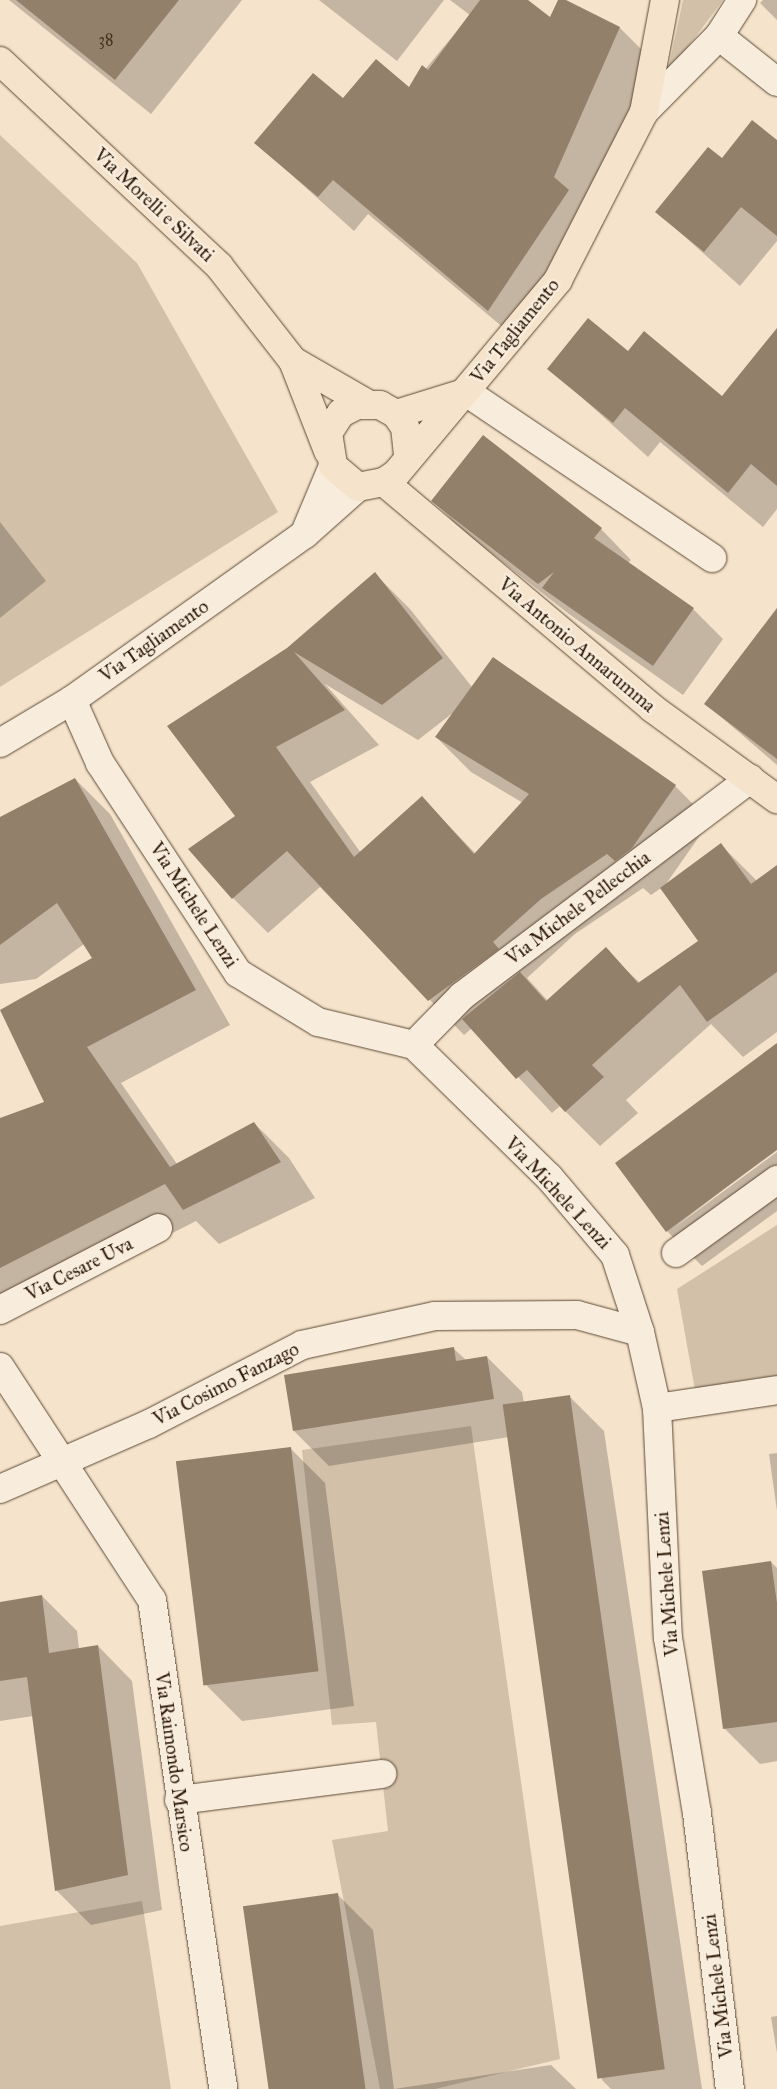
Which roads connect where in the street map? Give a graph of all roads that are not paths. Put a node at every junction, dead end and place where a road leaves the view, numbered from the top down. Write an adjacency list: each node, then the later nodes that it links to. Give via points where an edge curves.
1 (665, 0): 6 (main road, Via Tagliamento)
2 (742, 0): 3 (street, Via Tagliamento)
3 (719, 36): 5 (street); 6 (street, Via Tagliamento)
4 (0, 61): 7 (main road, Via Morelli e Silvati, via 219,266)
5 (777, 82)
6 (644, 112): 8 (main road, Via Tagliamento, via 558,280)
7 (293, 361): 9 (main road); 12 (main road)
8 (466, 392): 10 (main road); 11 (main road); 16 (street, Via Tagliamento)
9 (366, 403): 10 (main road); 12 (main road, via 342,413 333,424)
10 (396, 414): 11 (main road, via 405,427)
11 (408, 455): 13 (main road, via 402,468)
12 (331, 459): 14 (main road); 15 (street)
13 (384, 482): 14 (main road); 19 (main road, Via Antonio Annarumma, via 652,708)
14 (358, 487): 15 (street, Via Tagliamento)
15 (305, 534): 17 (street, Via Tagliamento)
16 (712, 558)
17 (72, 700): 18 (street, Via Tagliamento); 21 (street, Via Michele Lenzi, via 100,762 238,973 318,1022)
18 (0, 742)
19 (750, 779): 20 (main road, Via Antonio Annarumma); 21 (street, Via Michele Pellecchia, via 462,996)
20 (777, 799)
21 (414, 1045): 26 (street, Via Michele Lenzi, via 548,1178 615,1255)
22 (777, 1180): 24 (street)
23 (158, 1228): 25 (street, Via Cesare Uva)
24 (676, 1253)
25 (0, 1310)
26 (640, 1332): 29 (street, Via Michele Lenzi); 30 (street, Via Cosimo Fanzago, via 577,1315 435,1316 312,1343 149,1424)
27 (0, 1367): 30 (street)
28 (777, 1390): 29 (street)
29 (657, 1408): 35 (street, Via Michele Lenzi, via 668,1638 697,1813)
30 (63, 1459): 31 (street, Via Cosimo Fanzago); 33 (street, Via Raimondo Marsico, via 152,1600)
31 (0, 1489)
32 (382, 1774): 33 (street)
33 (179, 1800): 34 (street, Via Raimondo Marsico)
34 (223, 2089)
35 (730, 2089)

